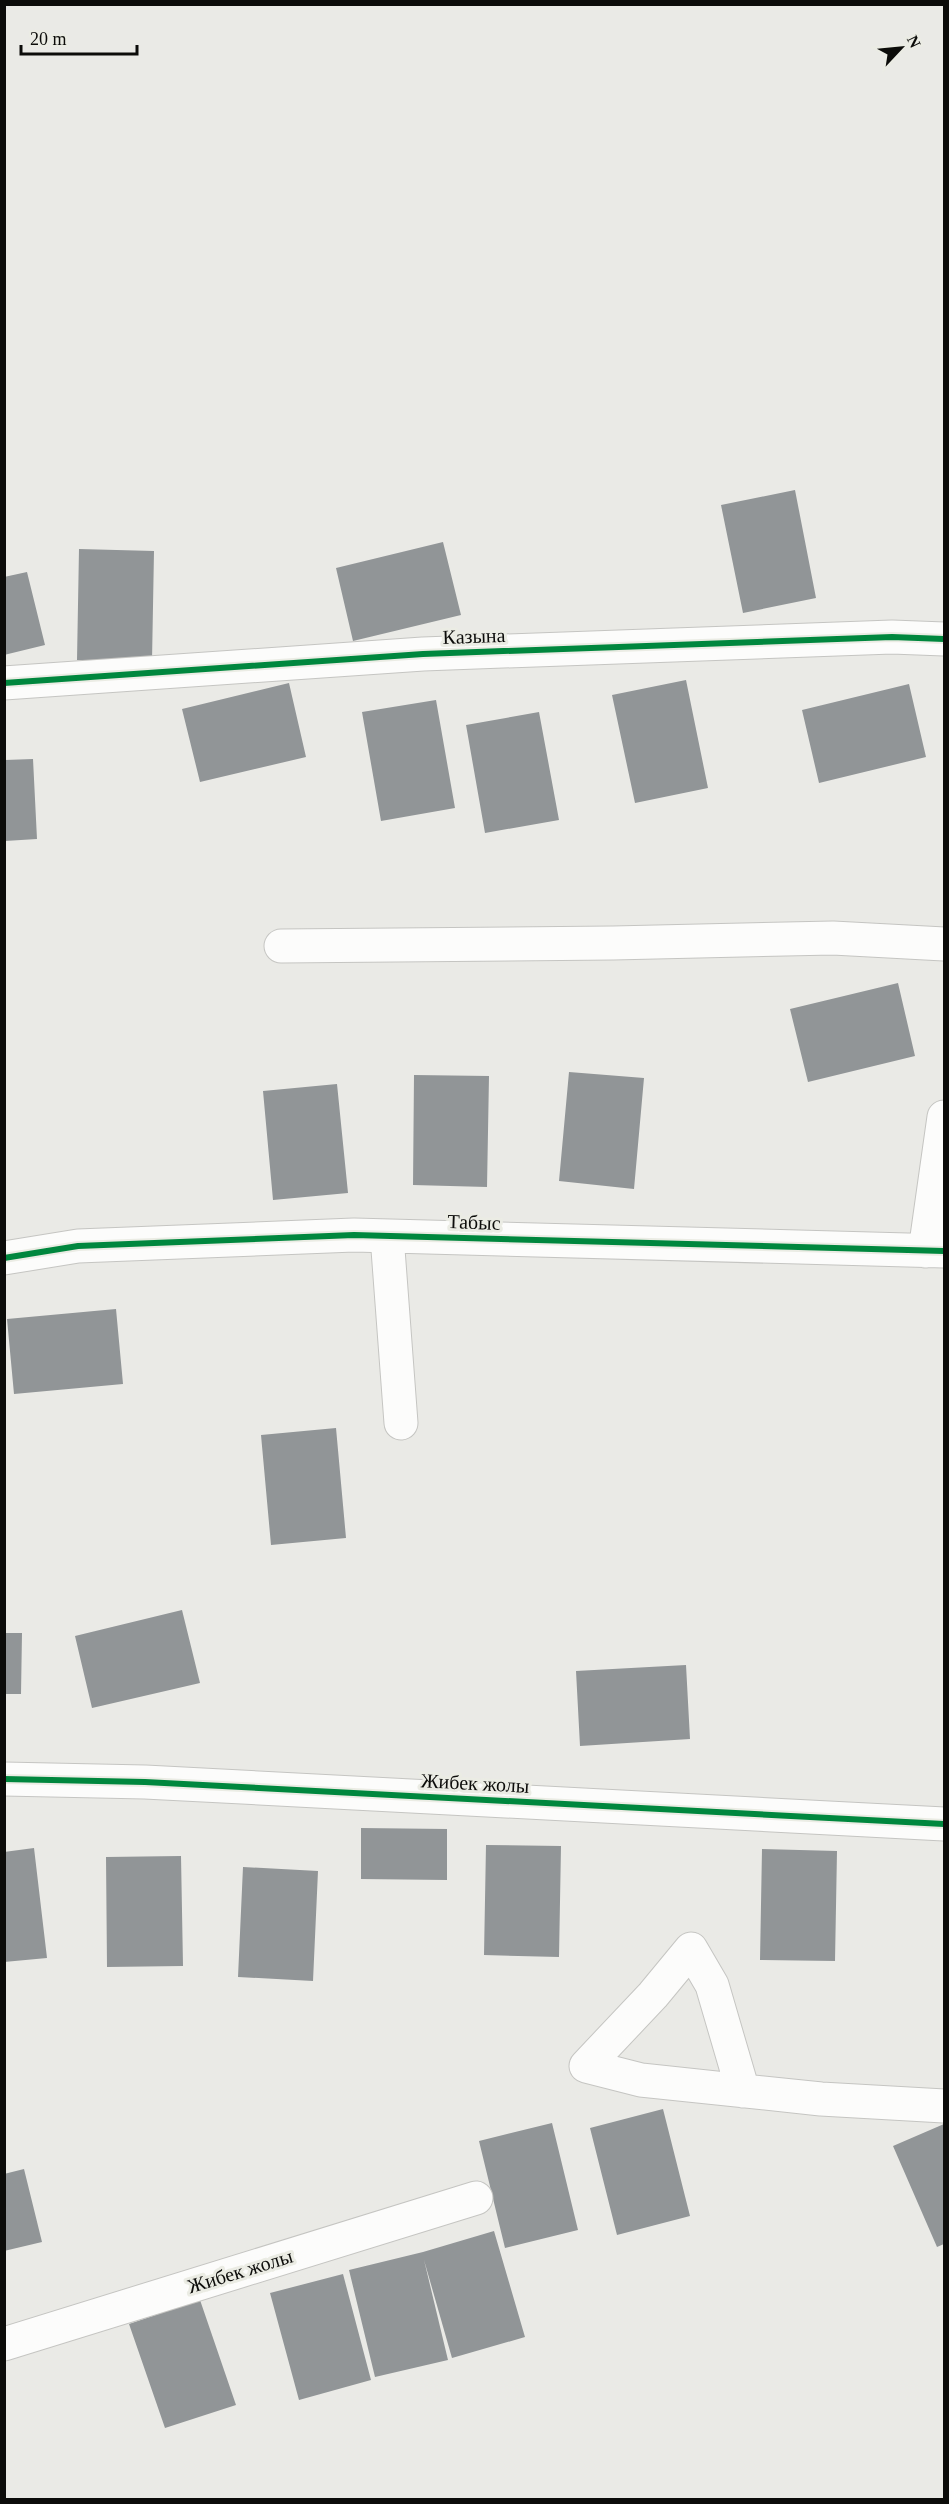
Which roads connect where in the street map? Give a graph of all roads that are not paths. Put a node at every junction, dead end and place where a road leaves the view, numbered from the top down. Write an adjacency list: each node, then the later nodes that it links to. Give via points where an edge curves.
1 (945, 639): 2 (street, Казына, via 892,637 423,654)
2 (4, 683)
3 (945, 944): 4 (street, via 833,938)
4 (281, 946)
5 (945, 1118): 7 (street)
6 (387, 1236): 7 (street, Табыс); 8 (street, Табыс, via 78,1246); 9 (street)
7 (935, 1251)
8 (4, 1258)
9 (401, 1423)
10 (4, 1779): 11 (street, Жибек жолы, via 145,1782)
11 (945, 1824)
12 (743, 2091): 12 (street, via 641,2080 585,2066 691,1949 712,1984); 13 (street)
13 (945, 2106)
14 (476, 2198): 15 (street, Жибек жолы)
15 (4, 2344)

